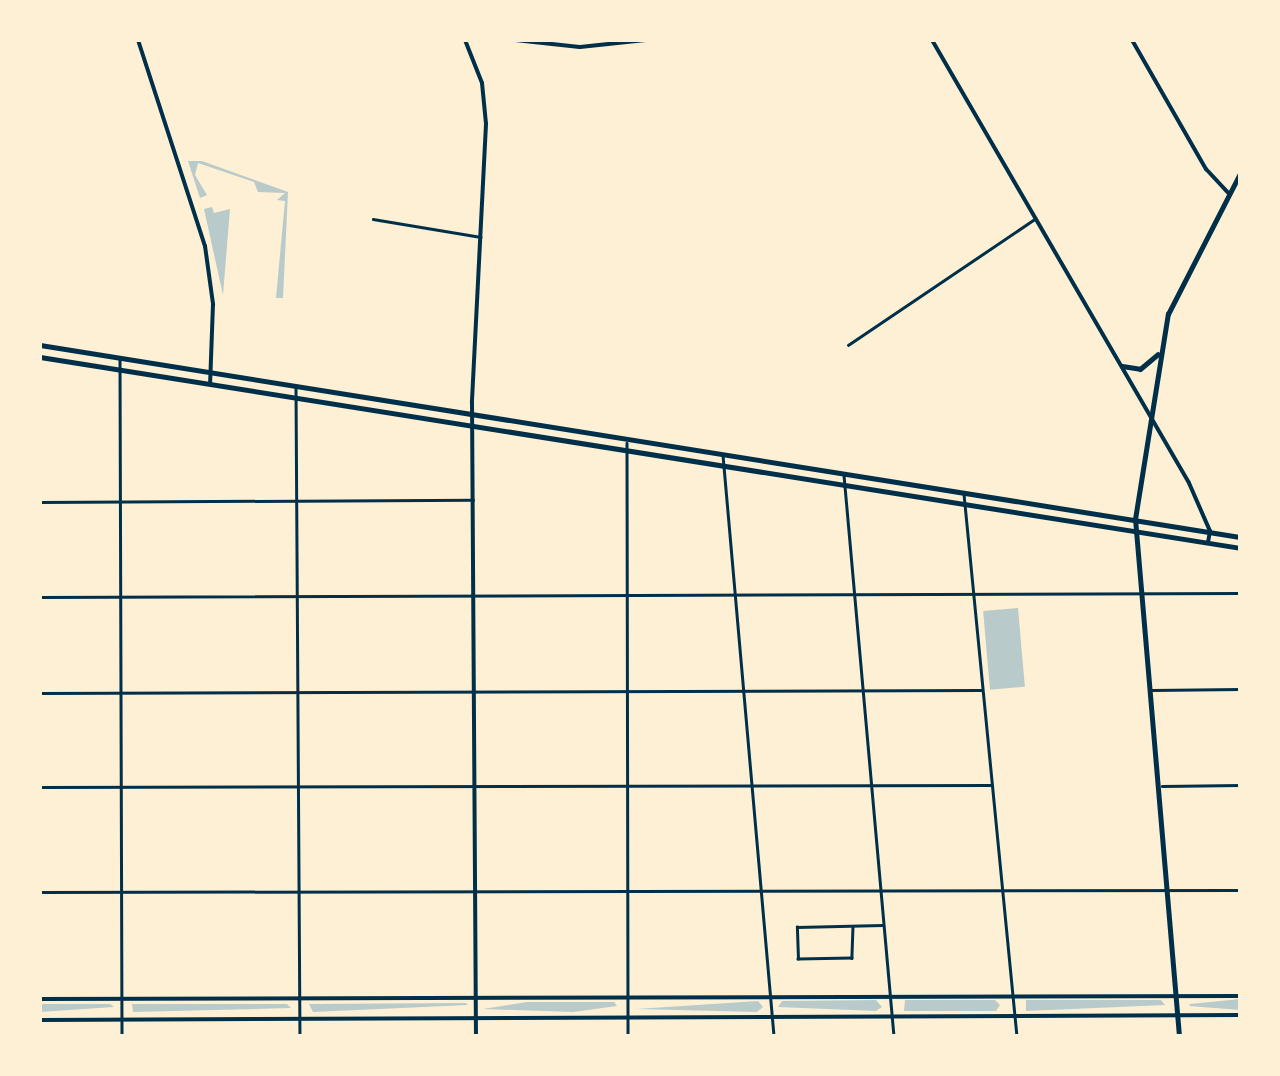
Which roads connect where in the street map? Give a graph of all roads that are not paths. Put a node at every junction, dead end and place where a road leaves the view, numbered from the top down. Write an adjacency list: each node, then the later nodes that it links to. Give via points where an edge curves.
1 (138, 40): 19 (street, via 206,246 213,304)
2 (465, 40): 11 (street, via 485,106)
3 (515, 40): 4 (street, via 580,48)
4 (646, 40)
5 (932, 40): 9 (street)
6 (1132, 40): 8 (street, via 1206,168)
7 (1240, 173): 8 (main road)
8 (1229, 194): 14 (main road, via 1168,314)
9 (1036, 218): 13 (street); 17 (street)
10 (373, 219): 11 (street)
11 (480, 236): 23 (street)
12 (40, 345): 16 (main road)
13 (848, 345)
14 (1158, 354): 17 (main road, via 1140,369); 24 (main road)
15 (40, 356): 18 (main road)
16 (120, 358): 18 (street); 19 (main road)
17 (1122, 366): 24 (street)
18 (120, 370): 20 (main road); 35 (street)
19 (210, 372): 20 (street); 21 (main road)
20 (210, 384): 22 (main road)
21 (296, 386): 22 (street); 23 (main road)
22 (296, 398): 25 (main road); 33 (street)
23 (473, 414): 25 (street); 26 (main road)
24 (1150, 415): 38 (main road); 40 (street)
25 (473, 426): 27 (main road); 34 (street)
26 (627, 439): 27 (street); 28 (main road)
27 (627, 450): 29 (main road); 46 (street)
28 (723, 454): 29 (street); 30 (main road)
29 (724, 465): 31 (main road); 51 (street)
30 (844, 473): 31 (street); 32 (main road)
31 (845, 484): 37 (main road); 44 (street)
32 (964, 492): 37 (street); 38 (main road)
33 (298, 499): 34 (street); 35 (street); 49 (street)
34 (474, 500): 50 (street)
35 (120, 501): 36 (street); 53 (street)
36 (40, 502)
37 (965, 503): 39 (main road); 45 (street)
38 (1135, 519): 39 (main road); 40 (main road)
39 (1134, 530): 42 (main road); 47 (main road)
40 (1210, 532): 41 (main road); 42 (street)
41 (1240, 537)
42 (1208, 542): 43 (main road)
43 (1240, 548)
44 (853, 592): 45 (street); 51 (street); 55 (street)
45 (971, 592): 47 (street); 56 (street)
46 (628, 593): 50 (street); 51 (street); 58 (street)
47 (1140, 593): 48 (street); 57 (main road)
48 (1240, 593)
49 (298, 595): 50 (street); 53 (street); 61 (street)
50 (474, 596): 62 (street)
51 (736, 596): 63 (street)
52 (40, 597): 53 (street)
53 (121, 597): 60 (street)
54 (1240, 689): 57 (street)
55 (862, 690): 56 (street); 63 (street); 64 (street)
56 (981, 690): 66 (street)
57 (1148, 690): 67 (main road)
58 (629, 691): 62 (street); 63 (street); 65 (street)
59 (40, 692): 60 (street)
60 (122, 692): 61 (street); 70 (street)
61 (298, 692): 62 (street); 71 (street)
62 (475, 692): 73 (street)
63 (744, 692): 72 (street)
64 (872, 784): 66 (street); 72 (street); 77 (street)
65 (630, 785): 72 (street); 73 (street); 76 (street)
66 (990, 785): 75 (street)
67 (1157, 786): 68 (street); 74 (main road)
68 (1240, 786)
69 (40, 787): 70 (street)
70 (122, 787): 71 (street); 83 (street)
71 (300, 787): 73 (street); 81 (street)
72 (752, 787): 79 (street)
73 (475, 788): 82 (street)
74 (1166, 888): 75 (street); 78 (street); 86 (main road)
75 (999, 889): 77 (street); 93 (street)
76 (630, 890): 79 (street); 82 (street); 88 (street)
77 (881, 890): 79 (street); 84 (street)
78 (1240, 890)
79 (762, 891): 89 (street)
80 (40, 892): 83 (street)
81 (298, 892): 82 (street); 83 (street); 90 (street)
82 (476, 892): 91 (street)
83 (122, 894): 95 (street)
84 (884, 925): 85 (street); 92 (street)
85 (853, 926): 85 (street, via 797,927 798,959 852,958)
86 (1176, 996): 87 (street); 93 (street); 96 (main road)
87 (1240, 996)
88 (627, 997): 89 (street); 91 (street); 98 (street)
89 (770, 997): 92 (street); 103 (street)
90 (300, 998): 91 (street); 95 (street); 102 (street)
91 (476, 998): 100 (street)
92 (890, 998): 93 (street); 101 (street)
93 (1010, 998): 99 (street)
94 (40, 999): 95 (street)
95 (122, 999): 104 (street)
96 (1177, 1014): 97 (street); 99 (street); 113 (main road)
97 (1240, 1014)
98 (628, 1016): 100 (street); 103 (street); 109 (street)
99 (1015, 1016): 101 (street); 112 (street)
100 (476, 1017): 102 (street); 108 (street)
101 (892, 1017): 103 (street); 111 (street)
102 (300, 1018): 104 (street); 107 (street)
103 (772, 1018): 110 (street)
104 (122, 1019): 105 (street); 106 (street)
105 (40, 1020)
106 (122, 1036)
107 (300, 1036)
108 (476, 1036)
109 (628, 1036)
110 (774, 1036)
111 (894, 1036)
112 (1017, 1036)
113 (1179, 1036)

